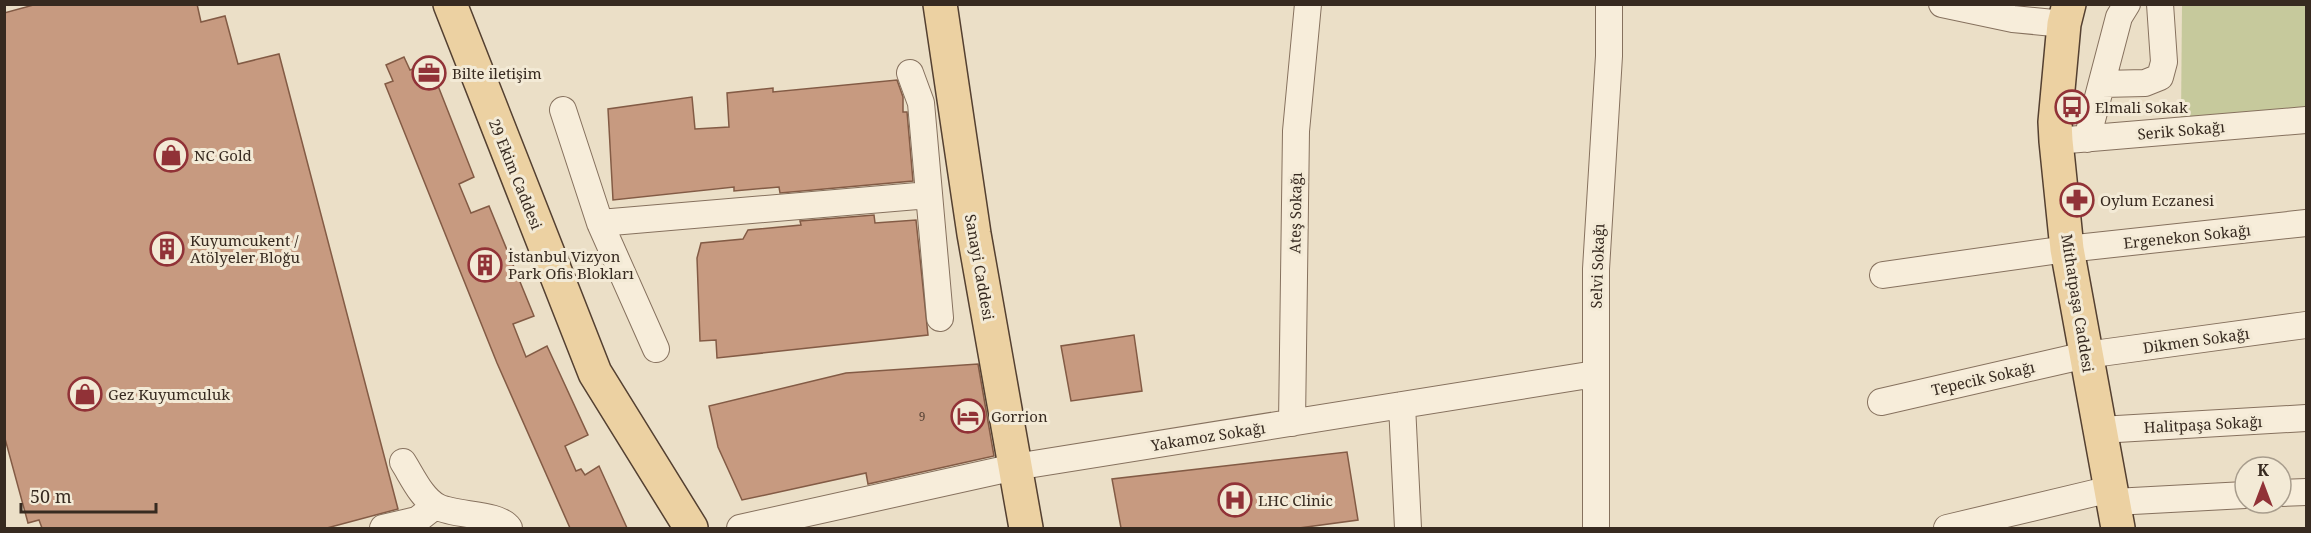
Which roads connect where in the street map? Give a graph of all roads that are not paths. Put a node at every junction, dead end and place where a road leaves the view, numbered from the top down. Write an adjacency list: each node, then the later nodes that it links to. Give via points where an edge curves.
1 (450, 4): 37 (main road, 29 Ekim Caddesi, via 595,373)
2 (940, 4): 15 (main road, Sanayi Caddesi)
3 (1308, 4): 28 (street, Ateş Sokağı, via 1296,131)
4 (1609, 4): 24 (street, Selvi Sokağı)
5 (1942, 4): 8 (street, via 2013,19)
6 (2127, 4): 10 (street, via 2119,17)
7 (2160, 4): 10 (street, via 2164,62 2160,77 2145,83)
8 (2067, 14): 13 (main road, Mithatpaşa Caddesi, via 2055,122)
9 (910, 73): 14 (street, via 921,103)
10 (2102, 84): 13 (street, via 2092,116)
11 (563, 110): 16 (street)
12 (2307, 120): 13 (street, Serik Sokağı)
13 (2072, 140): 18 (main road, Mithatpaşa Caddesi)
14 (929, 201): 15 (street); 16 (street); 20 (street)
15 (970, 204): 31 (main road, Sanayi Caddesi)
16 (600, 223): 22 (street)
17 (2307, 223): 18 (street, Ergenekon Sokağı)
18 (2067, 249): 19 (street, Ergenekon Sokağı); 23 (main road, Mithatpaşa Caddesi)
19 (1883, 275)
20 (940, 318)
21 (2307, 325): 23 (street, Dikmen Sokağı)
22 (657, 349)
23 (2086, 355): 25 (street, Tepecik Sokağı); 29 (main road, Mithatpaşa Caddesi)
24 (1595, 374): 26 (street, Yakamoz Sokağı); 41 (street, Selvi Sokağı)
25 (1881, 402)
26 (1402, 405): 28 (street, Yakamoz Sokağı); 40 (street)
27 (2307, 418): 29 (street, Halitpaşa Sokağı)
28 (1292, 423): 31 (street, Yakamoz Sokağı)
29 (2100, 430): 34 (main road, Mithatpaşa Caddesi)
30 (403, 462): 33 (street)
31 (1015, 467): 38 (street, Yakamoz Sokağı); 39 (main road, Sanayi Caddesi)
32 (2233, 496): 34 (street)
33 (435, 506): 35 (street, via 417,520); 36 (street, via 502,520)
34 (2114, 506): 42 (street)
35 (383, 528)
36 (509, 528)
37 (691, 528)
38 (740, 528)
39 (1026, 528)
40 (1408, 528)
41 (1596, 528)
42 (1947, 528)

